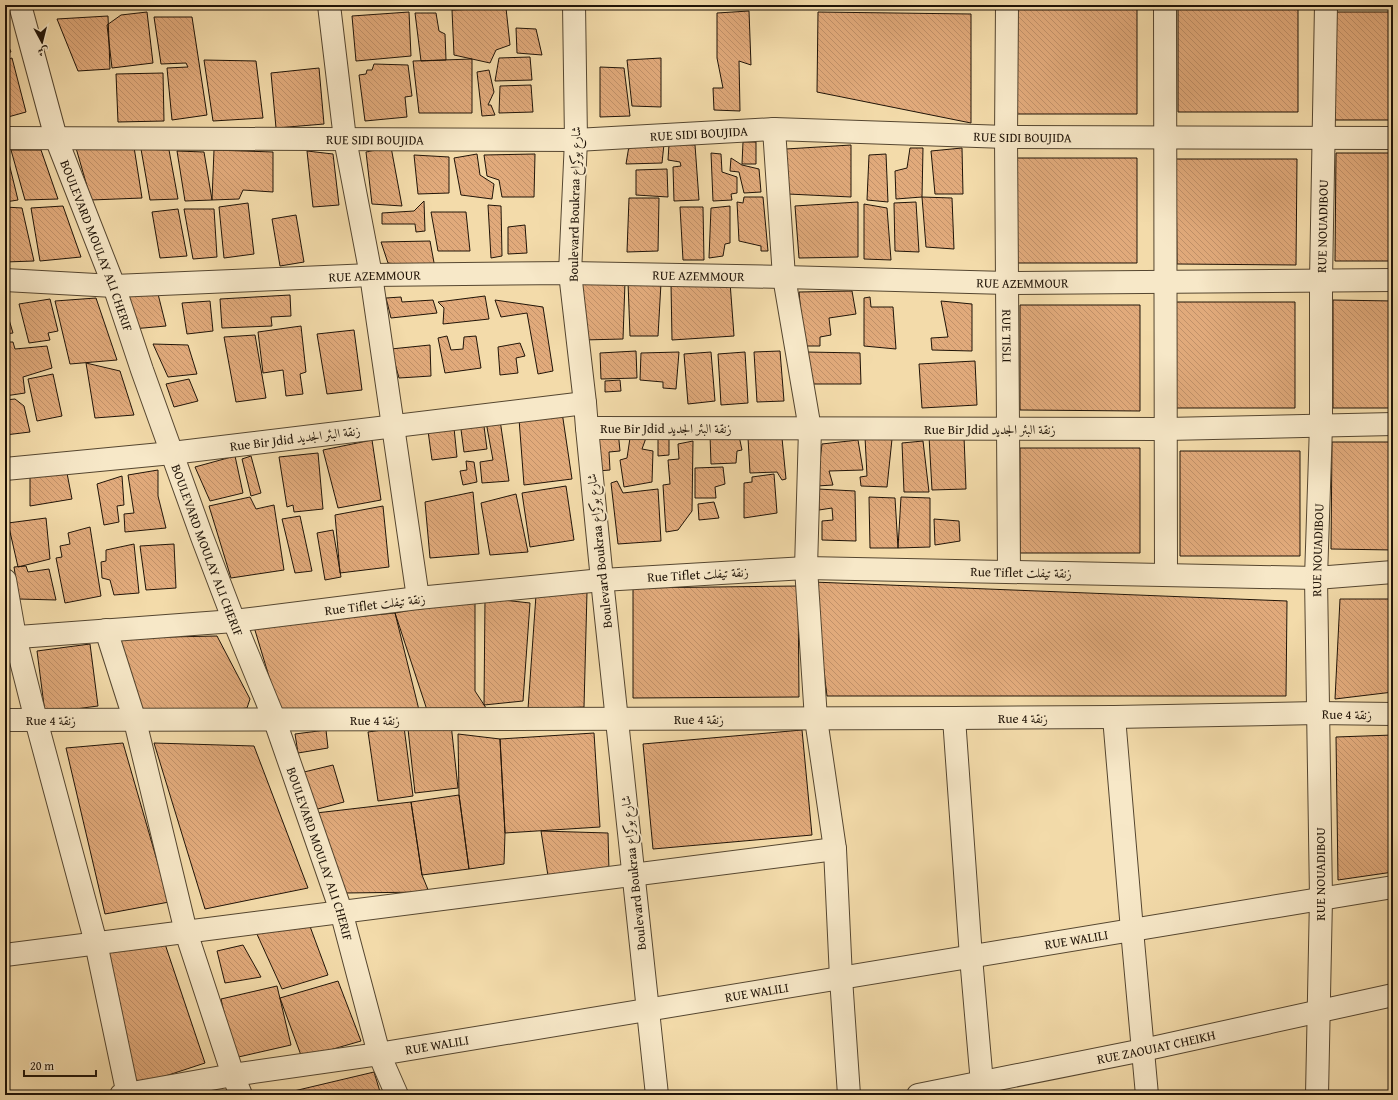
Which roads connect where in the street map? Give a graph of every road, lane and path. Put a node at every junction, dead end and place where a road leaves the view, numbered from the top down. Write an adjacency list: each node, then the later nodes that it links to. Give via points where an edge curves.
1 (20, 5): 10 (street, BOULEVARD MOULAY ALI CHERIF)
2 (329, 5): 14 (street)
3 (574, 5): 15 (street, Boulevard Boukraa شارع بوكراع)
4 (1007, 5): 8 (street, RUE TISLI)
5 (1165, 5): 11 (street)
6 (1326, 5): 12 (street, RUE NOUADIBOU)
7 (774, 129): 8 (street, RUE SIDI BOUJIDA); 15 (street, RUE SIDI BOUJIDA); 18 (street)
8 (1006, 137): 11 (street, RUE SIDI BOUJIDA); 23 (street, RUE TISLI)
9 (5, 138): 10 (street, RUE SIDI BOUJIDA)
10 (56, 138): 14 (street, RUE SIDI BOUJIDA); 24 (street, BOULEVARD MOULAY ALI CHERIF)
11 (1165, 138): 12 (street, RUE SIDI BOUJIDA); 22 (street)
12 (1324, 138): 13 (street, RUE SIDI BOUJIDA); 20 (street, RUE NOUADIBOU)
13 (1393, 138)
14 (345, 139): 15 (street, RUE SIDI BOUJIDA); 17 (street)
15 (576, 140): 16 (street, Boulevard Boukraa شارع بوكراع)
16 (570, 272): 17 (street, RUE AZEMMOUR); 18 (street, RUE AZEMMOUR); 25 (street, Boulevard Boukraa شارع بوكراع)
17 (371, 275): 24 (street, RUE AZEMMOUR); 28 (street)
18 (784, 277): 23 (street, RUE AZEMMOUR); 30 (street)
19 (5, 280): 24 (street, RUE AZEMMOUR)
20 (1320, 280): 21 (street, RUE AZEMMOUR); 22 (street, RUE AZEMMOUR); 27 (street, RUE NOUADIBOU)
21 (1393, 280)
22 (1166, 282): 23 (street, RUE AZEMMOUR); 32 (street)
23 (1007, 283): 31 (street, RUE TISLI)
24 (114, 286): 33 (street, BOULEVARD MOULAY ALI CHERIF)
25 (585, 403): 28 (street, Rue Bir Jdid زنقة البئر الجديد); 29 (street, Boulevard Boukraa شارع بوكراع)
26 (1393, 424): 27 (street, Rue Bir Jdid زنقة البئر الجديد)
27 (1321, 425): 32 (street, Rue Bir Jdid زنقة البئر الجديد); 39 (street, RUE NOUADIBOU)
28 (393, 427): 33 (street, Rue Bir Jdid زنقة البئر الجديد); 42 (street)
29 (587, 428): 30 (street, Rue Bir Jdid زنقة البئر الجديد); 41 (street, Boulevard Boukraa شارع بوكراع)
30 (810, 429): 31 (street, Rue Bir Jdid زنقة البئر الجديد); 35 (street)
31 (1008, 429): 32 (street, Rue Bir Jdid زنقة البئر الجديد); 36 (street, RUE TISLI)
32 (1166, 429): 38 (street)
33 (172, 453): 34 (street, Rue Bir Jdid زنقة البئر الجديد); 43 (street, BOULEVARD MOULAY ALI CHERIF)
34 (5, 469)
35 (806, 568): 36 (street, Rue Tiflet زنقة تيفلت); 41 (street, Rue Tiflet زنقة تيفلت); 50 (street)
36 (1009, 572): 38 (street, Rue Tiflet زنقة تيفلت)
37 (1393, 572): 39 (street, Rue Tiflet زنقة تيفلت)
38 (1166, 575): 39 (street, Rue Tiflet زنقة تيفلت)
39 (1316, 578): 46 (street, RUE NOUADIBOU)
40 (5, 580): 45 (street)
41 (602, 580): 42 (street, Rue Tiflet زنقة تيفلت); 53 (street, Boulevard Boukraa شارع بوكراع)
42 (418, 598): 43 (street, Rue Tiflet زنقة تيفلت)
43 (234, 621): 44 (street, Rue Tiflet زنقة تيفلت); 55 (street, BOULEVARD MOULAY ALI CHERIF)
44 (106, 630): 45 (street, Rue Tiflet زنقة تيفلت); 54 (street)
45 (10, 638): 52 (street)
46 (1318, 713): 47 (street, Rue 4 زنقة); 48 (street, Rue 4 زنقة); 59 (street, RUE NOUADIBOU)
47 (1393, 714)
48 (1114, 717): 49 (street, Rue 4 زنقة); 61 (street)
49 (954, 718): 50 (street, Rue 4 زنقة); 65 (street)
50 (816, 719): 53 (street, Rue 4 زنقة); 56 (street)
51 (5, 720): 52 (street, Rue 4 زنقة)
52 (36, 720): 54 (street, Rue 4 زنقة); 63 (street)
53 (617, 720): 55 (street, Rue 4 زنقة); 57 (street, Boulevard Boukraa شارع بوكراع)
54 (135, 721): 55 (street, Rue 4 زنقة); 62 (street)
55 (275, 721): 60 (street, BOULEVARD MOULAY ALI CHERIF)
56 (835, 849): 57 (street); 66 (street)
57 (634, 875): 60 (street); 68 (street, Boulevard Boukraa شارع بوكراع)
58 (1393, 887): 59 (street, RUE WALILI)
59 (1321, 898): 61 (street, RUE WALILI); 69 (street, RUE NOUADIBOU)
60 (341, 911): 62 (street); 71 (street, BOULEVARD MOULAY ALI CHERIF)
61 (1132, 930): 65 (street, RUE WALILI); 70 (street)
62 (186, 932): 63 (street); 72 (street)
63 (96, 943): 64 (street); 74 (street)
64 (5, 955)
65 (971, 957): 66 (street, RUE WALILI); 73 (street)
66 (841, 978): 68 (street, RUE WALILI); 78 (street)
67 (1393, 995): 69 (street, RUE ZAOUIAT CHEIKH)
68 (648, 1010): 71 (street, RUE WALILI); 77 (street, Boulevard Boukraa شارع بوكراع)
69 (1318, 1012): 70 (street, RUE ZAOUIAT CHEIKH); 81 (street, RUE NOUADIBOU)
70 (1143, 1050): 73 (street, RUE ZAOUIAT CHEIKH); 80 (street)
71 (379, 1054): 72 (street, RUE WALILI); 76 (street, BOULEVARD MOULAY ALI CHERIF)
72 (232, 1075): 74 (street, RUE WALILI); 75 (street)
73 (982, 1089): 79 (street, RUE ZAOUIAT CHEIKH)
74 (126, 1095)
75 (241, 1095)
76 (396, 1095)
77 (657, 1095)
78 (849, 1095)
79 (918, 1095)
80 (1147, 1095)
81 (1317, 1095)

